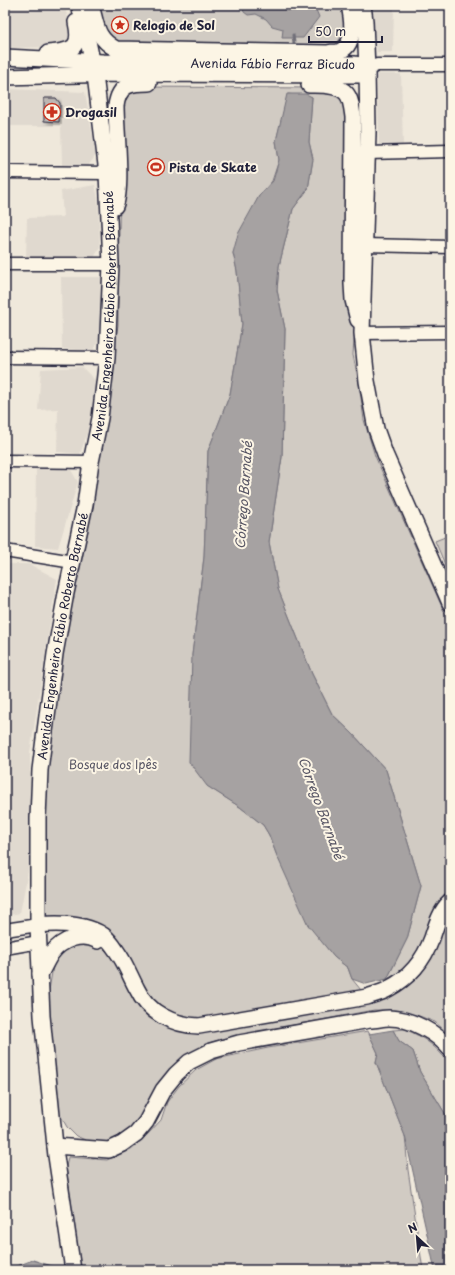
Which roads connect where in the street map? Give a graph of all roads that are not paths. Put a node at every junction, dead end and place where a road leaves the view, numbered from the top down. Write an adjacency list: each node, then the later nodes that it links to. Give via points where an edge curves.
1 (72, 5): 7 (main road, via 77,43 66,51 40,54)
2 (79, 5): 9 (main road, Avenida Engenheiro Fábio Roberto Barnabé)
3 (92, 5): 4 (main road, via 100,35 106,43 116,49 328,52 339,52 347,47 352,31)
4 (349, 5)
5 (363, 5): 10 (main road)
6 (5, 58): 7 (main road, Avenida Fábio Ferraz Bicudo)
7 (26, 59): 9 (main road, Avenida Fábio Ferraz Bicudo)
8 (450, 65): 10 (street, via 377,65)
9 (94, 68): 10 (main road, Avenida Fábio Ferraz Bicudo, via 354,64); 11 (main road, Avenida Fábio Ferraz Bicudo); 16 (main road, Avenida Engenheiro Fábio Roberto Barnabé)
10 (367, 70): 14 (main road)
11 (5, 77)
12 (353, 125): 14 (main road, via 360,146); 17 (main road, via 347,94 339,88 326,85 131,84 124,88 117,98 118,200); 23 (main road, via 352,284 356,316)
13 (450, 151): 14 (street)
14 (367, 153): 18 (main road)
15 (5, 172): 16 (street)
16 (107, 173): 17 (main road, Avenida Engenheiro Fábio Roberto Barnabé)
17 (109, 218): 21 (main road, Avenida Engenheiro Fábio Roberto Barnabé)
18 (366, 245): 19 (street); 23 (main road)
19 (450, 247)
20 (5, 264): 21 (street)
21 (111, 264): 25 (main road, Avenida Engenheiro Fábio Roberto Barnabé)
22 (450, 332): 23 (street)
23 (362, 333): 30 (main road, via 376,429)
24 (5, 357): 25 (street)
25 (107, 358): 27 (main road, Avenida Engenheiro Fábio Roberto Barnabé, via 100,418)
26 (5, 461): 27 (street)
27 (91, 462): 29 (main road, Avenida Engenheiro Fábio Roberto Barnabé)
28 (5, 550): 29 (street)
29 (73, 562): 32 (main road, Avenida Engenheiro Fábio Roberto Barnabé, via 55,654 40,770)
30 (450, 603)
31 (450, 902): 36 (main road, via 438,921 418,965 388,989 367,997 199,1026 174,1022 153,1010 137,990 128,967)
32 (38, 924): 33 (street); 34 (main road, Avenida Engenheiro Fábio Roberto Barnabé); 36 (main road, via 63,924 90,929 112,943)
33 (5, 930)
34 (38, 942): 35 (street); 37 (main road, Avenida Engenheiro Fábio Roberto Barnabé)
35 (5, 948)
36 (119, 955): 37 (main road, via 92,938 78,937 64,942 52,954)
37 (40, 974): 39 (main road, Avenida Engenheiro Fábio Roberto Barnabé)
38 (450, 1049): 39 (main road, via 440,1038 427,1030 390,1018 239,1043 211,1050 176,1074 163,1090 146,1122 136,1134 122,1144 109,1150)
39 (55, 1146): 40 (main road, Avenida Engenheiro Fábio Roberto Barnabé)
40 (73, 1270)

